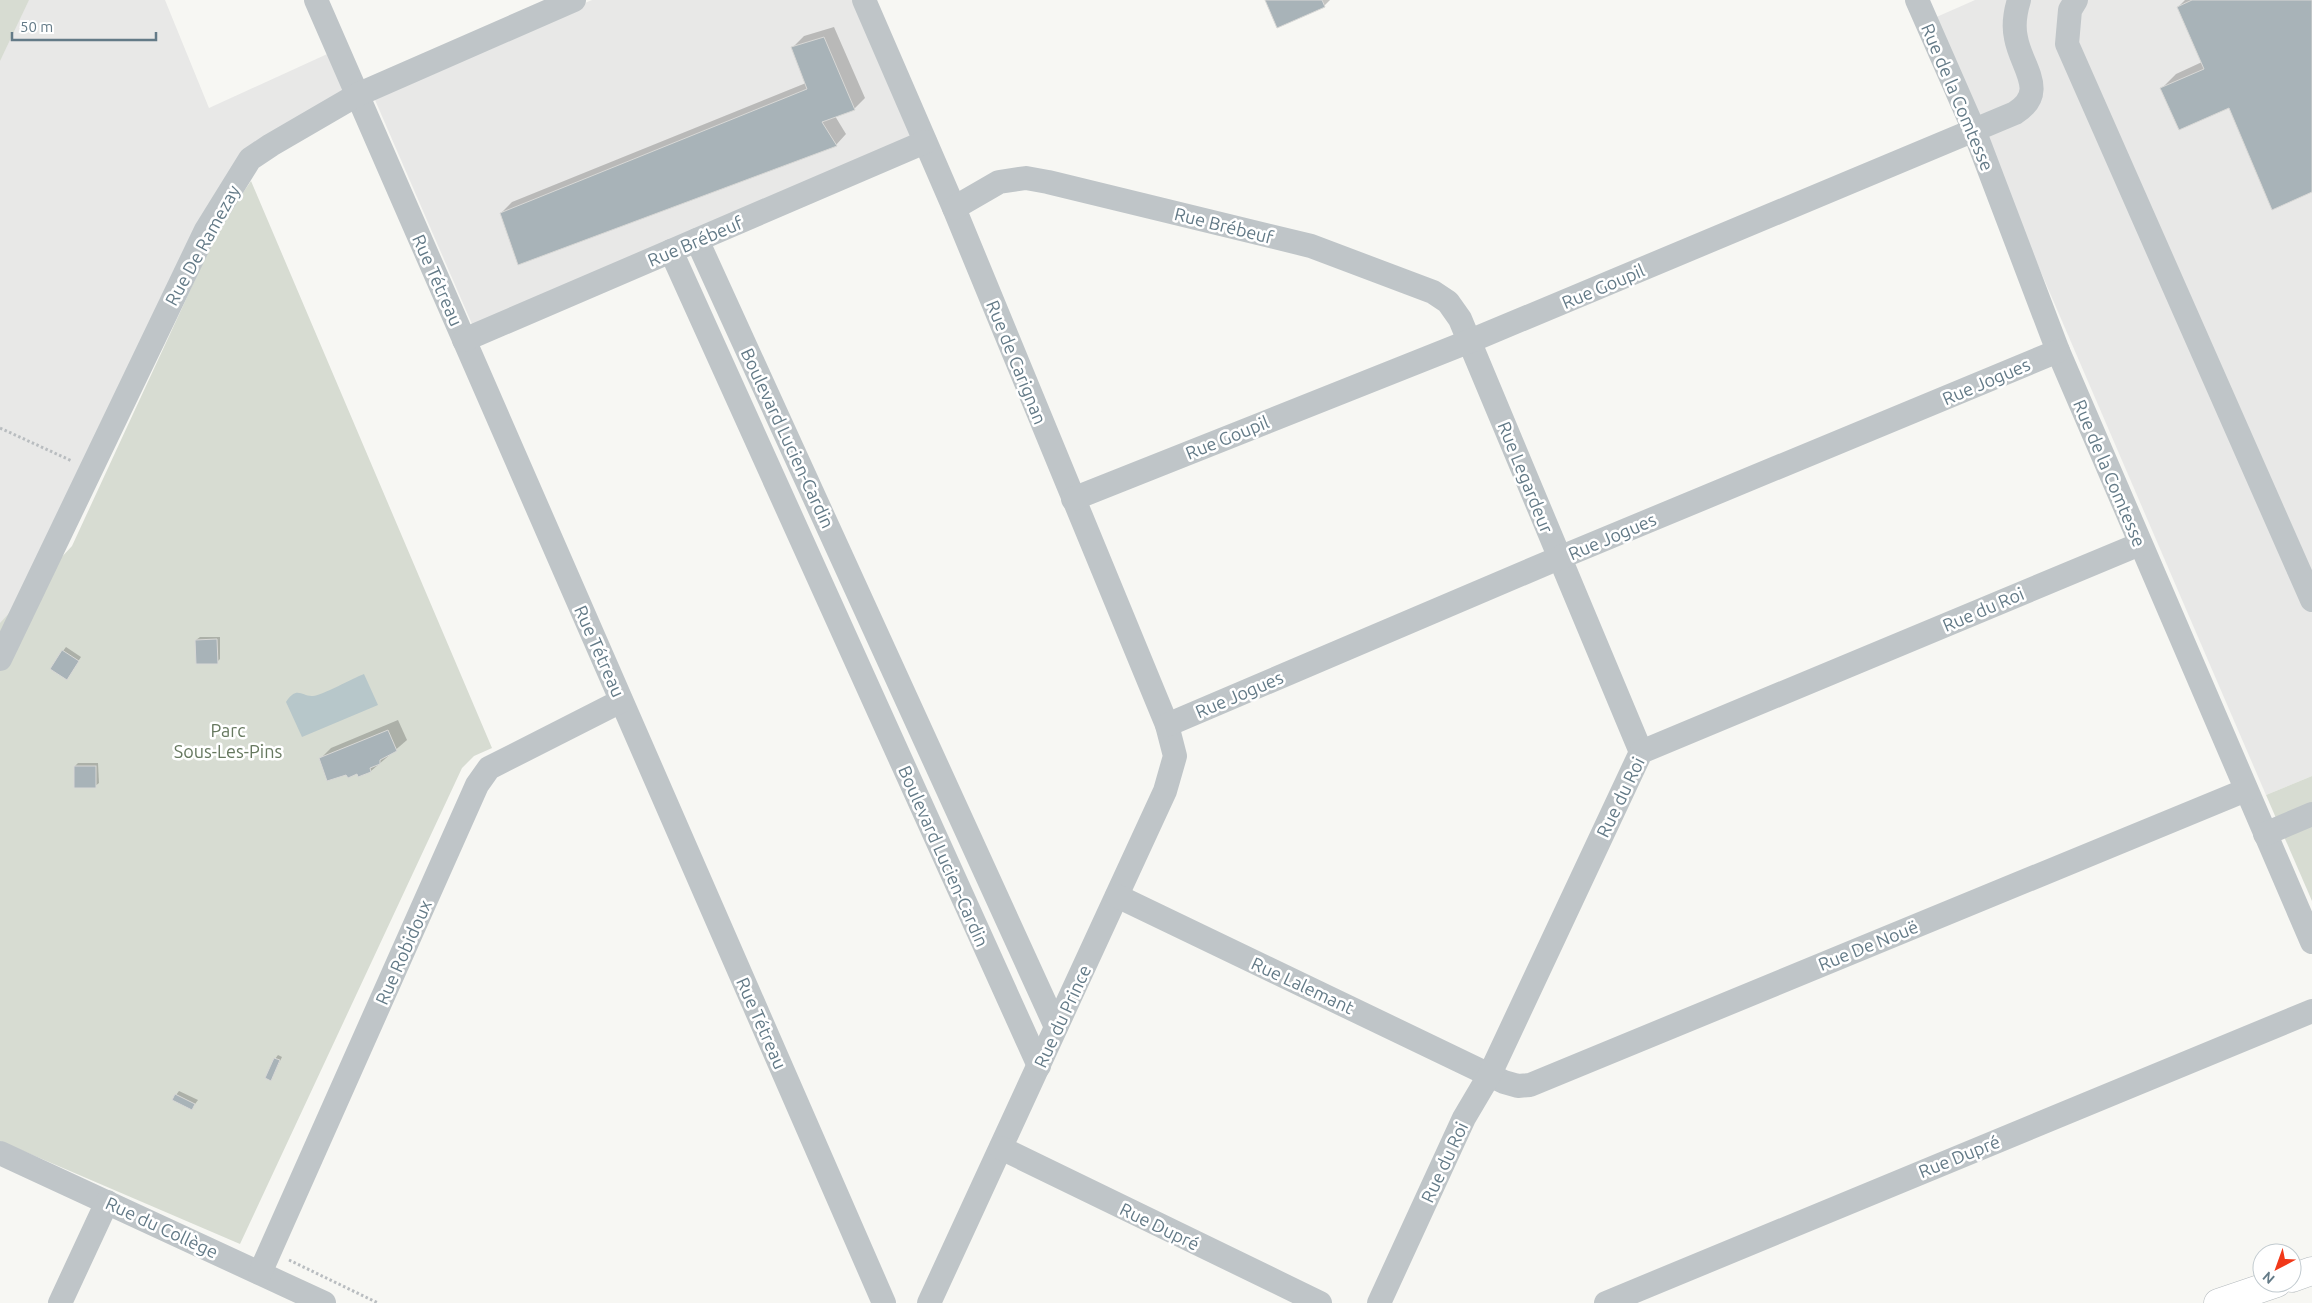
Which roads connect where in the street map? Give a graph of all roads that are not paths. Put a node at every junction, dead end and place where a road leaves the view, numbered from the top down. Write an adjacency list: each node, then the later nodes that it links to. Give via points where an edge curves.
1 (316, 0): 7 (street, Rue Tétreau)
2 (574, 0): 7 (street, Rue De Ramezay)
3 (864, 0): 9 (street, Rue de Carignan)
4 (1917, 0): 8 (street, Rue de la Comtesse)
5 (2019, 0): 8 (street, Rue Goupil, via 2014,25 2032,84 2030,100 2015,112)
6 (2076, 0): 21 (street, via 2070,10 2067,44)
7 (357, 95): 13 (street, Rue Tétreau); 24 (street, Rue De Ramezay, via 250,159 206,230)
8 (1974, 130): 14 (street, Rue Goupil); 15 (street, Rue de la Comtesse)
9 (925, 142): 10 (street, Rue de Carignan); 11 (street, Rue Brébeuf)
10 (954, 208): 14 (street, Rue Brébeuf, via 999,182 1026,178 1311,246 1433,292 1448,302); 18 (street, Rue de Carignan)
11 (697, 240): 12 (street, Rue Brébeuf); 16 (street, Boulevard Lucien-Cardin)
12 (671, 251): 13 (street, Rue Brébeuf); 17 (street, Boulevard Lucien-Cardin)
13 (464, 340): 25 (street, Rue Tétreau)
14 (1470, 341): 18 (street, Rue Goupil); 20 (street, Rue Legardeur)
15 (2058, 351): 19 (street, Rue de la Comtesse); 20 (street, Rue Jogues)
16 (791, 445): 17 (street); 22 (street, Boulevard Lucien-Cardin)
17 (764, 457): 23 (street, Boulevard Lucien-Cardin)
18 (1073, 498): 26 (street, Rue de Carignan)
19 (2140, 544): 27 (street, Rue du Roi); 28 (street, Rue de la Comtesse)
20 (1559, 558): 26 (street, Rue Jogues); 27 (street, Rue Legardeur)
21 (2312, 600)
22 (878, 636): 23 (street); 29 (street, Boulevard Lucien-Cardin)
23 (850, 648): 31 (street, Boulevard Lucien-Cardin)
24 (0, 659)
25 (621, 700): 42 (street, Rue Robidoux, via 489,768 477,785); 46 (street, Rue Tétreau)
26 (1166, 725): 33 (street, Rue du Prince, via 1175,756 1165,790)
27 (1641, 752): 38 (street, Rue du Roi)
28 (2246, 790): 32 (street, Rue de la Comtesse); 38 (street, Rue De Nouë, via 1530,1084 1518,1086)
29 (955, 806): 31 (street); 36 (street, Boulevard Lucien-Cardin)
30 (2312, 814): 32 (street)
31 (927, 818): 37 (street, Boulevard Lucien-Cardin)
32 (2265, 834): 34 (street, Rue de la Comtesse)
33 (1117, 896): 36 (street, Rue du Prince); 38 (street, Rue Lalemant)
34 (2312, 942)
35 (2312, 1011): 50 (street, Rue Dupré)
36 (1056, 1027): 37 (street, Rue du Prince)
37 (1039, 1066): 39 (street, Rue du Prince)
38 (1490, 1074): 49 (street, Rue du Roi, via 1464,1118)
39 (1001, 1148): 47 (street, Rue du Prince); 48 (street, Rue Dupré)
40 (0, 1153): 41 (street, Rue du Collège)
41 (107, 1202): 42 (street, Rue du Collège); 44 (street)
42 (260, 1273): 45 (street, Rue du Collège)
43 (2252, 1291): 51 (main road)
44 (60, 1303)
45 (324, 1303)
46 (884, 1303)
47 (929, 1303)
48 (1320, 1303)
49 (1379, 1303)
50 (1606, 1303)
51 (2218, 1303)

